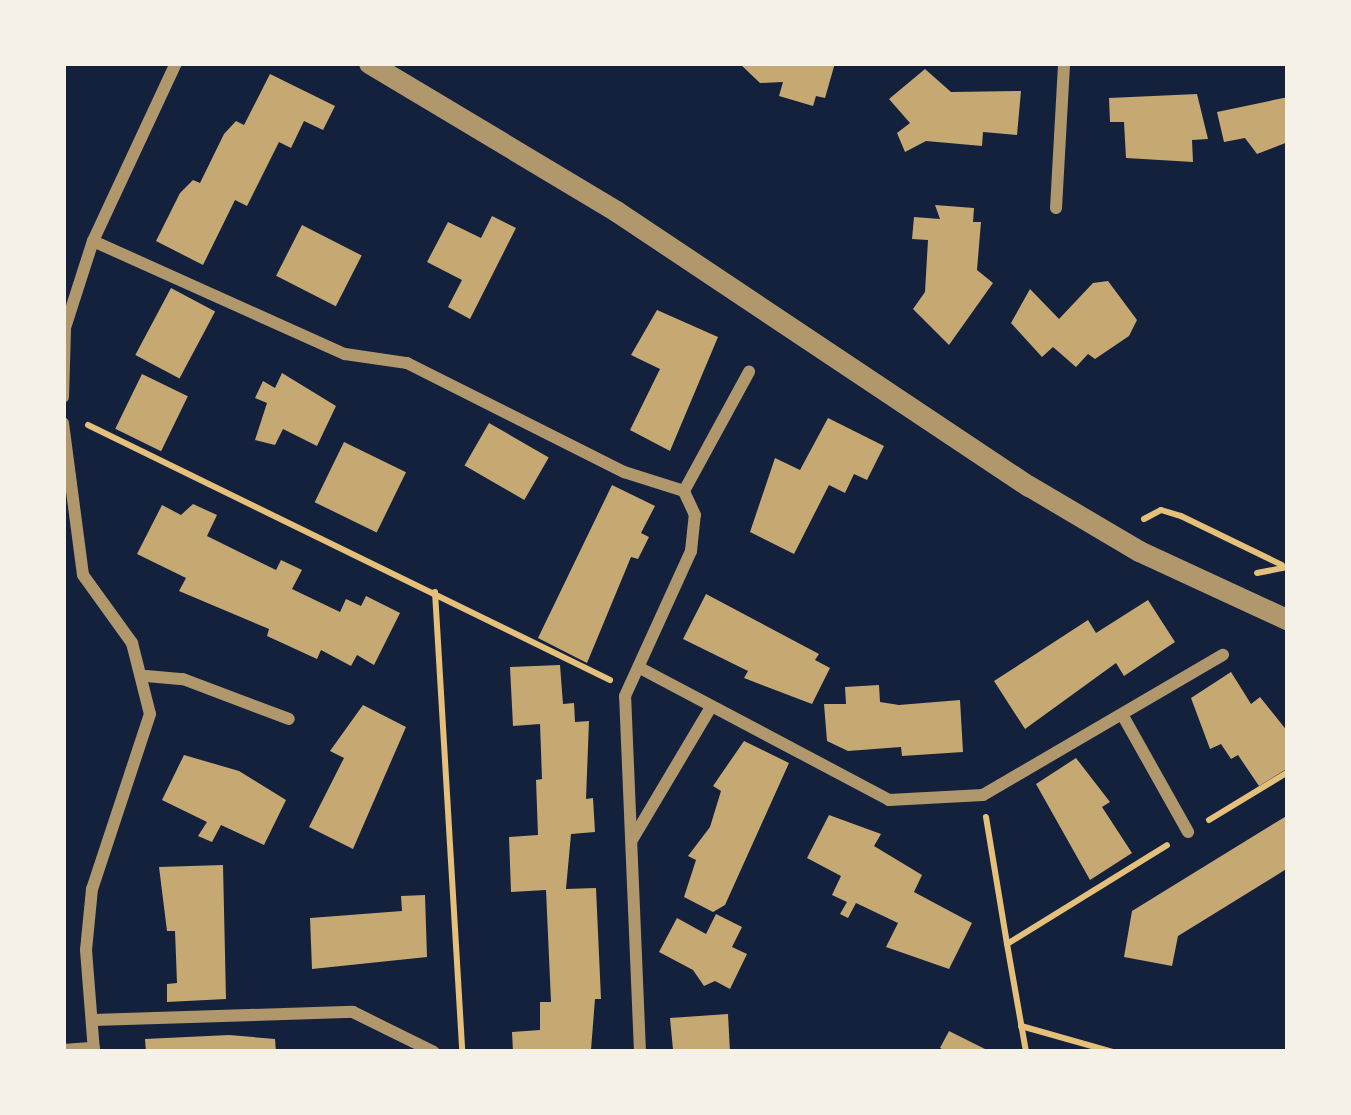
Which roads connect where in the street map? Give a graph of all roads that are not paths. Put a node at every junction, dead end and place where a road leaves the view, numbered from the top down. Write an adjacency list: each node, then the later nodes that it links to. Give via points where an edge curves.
1 (176, 63): 5 (street)
2 (369, 63): 11 (street, via 616,211 1029,486 1139,551)
3 (1064, 63): 4 (street)
4 (1056, 208)
5 (94, 242): 6 (street); 10 (street, via 345,354 407,363 624,472)
6 (64, 328): 8 (street)
7 (748, 372): 10 (street)
8 (63, 397)
9 (63, 423): 14 (street, via 83,574)
10 (684, 491): 13 (street, via 695,515 691,551)
11 (1288, 620)
12 (1222, 656): 16 (street)
13 (640, 668): 15 (street); 19 (street, via 628,689)
14 (146, 676): 17 (street, via 182,679); 20 (street, via 144,752 92,889 86,950)
15 (711, 707): 16 (street, via 890,800 982,795); 19 (street)
16 (1123, 716): 18 (street)
17 (289, 719)
18 (1188, 832)
19 (631, 842): 24 (street)
20 (93, 1020): 22 (street); 23 (street, via 353,1012)
21 (63, 1050): 22 (street)
22 (94, 1050)
23 (434, 1052)
24 (640, 1052)

